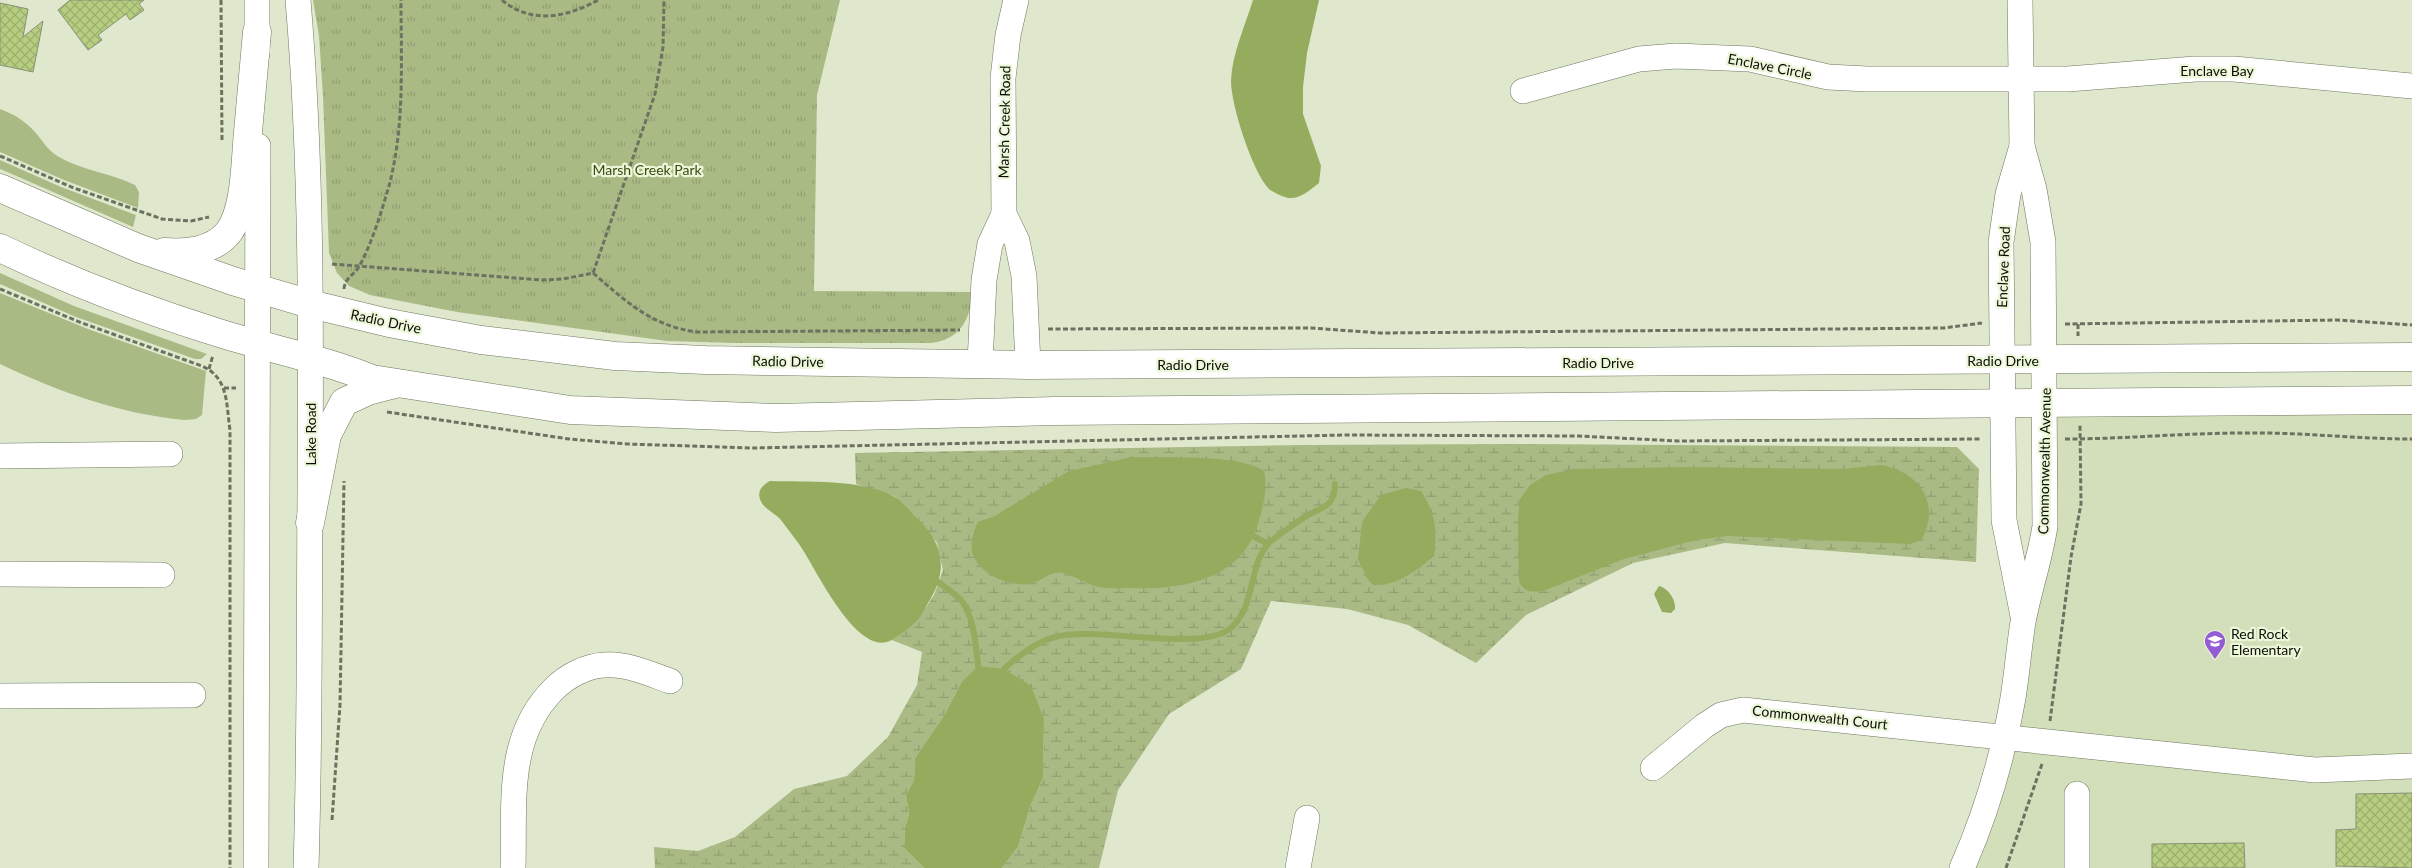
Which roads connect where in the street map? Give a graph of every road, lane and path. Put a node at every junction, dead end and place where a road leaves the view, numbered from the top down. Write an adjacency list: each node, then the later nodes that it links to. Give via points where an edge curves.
1 (221, 0): 15 (path)
2 (257, 0): 10 (street)
3 (298, 0): 27 (street, Lake Road, via 308,157)
4 (401, 0): 23 (path, via 400,134 389,186)
5 (502, 0): 6 (path, via 532,16 570,13)
6 (598, 0)
7 (664, 0): 24 (path, via 655,94)
8 (1016, 0): 19 (street, Marsh Creek Road, via 1003,78)
9 (2020, 0): 11 (street, Enclave Road)
10 (257, 32): 21 (main road, via 244,175 235,221 224,237 199,250 170,253); 26 (street)
11 (2021, 80): 12 (street, Enclave Bay, via 2234,68); 13 (street, Enclave Circle, via 1828,77 1750,59 1676,56 1639,59); 14 (street, Enclave Road)
12 (2412, 86)
13 (1523, 91)
14 (2022, 146): 36 (street, Enclave Road, via 2008,194 2001,242); 37 (street, Enclave Road, via 2034,189 2043,242)
15 (222, 147)
16 (0, 156): 18 (path, via 67,186 162,219 195,221)
17 (0, 188): 21 (main road, Radio Drive)
18 (213, 213)
19 (1004, 214): 38 (street, Marsh Creek Road, via 990,244 984,280); 39 (street, Marsh Creek Road, via 1017,241 1024,276)
20 (0, 248): 33 (main road, via 113,296)
21 (138, 248): 26 (main road, Radio Drive)
22 (334, 264): 23 (path)
23 (359, 268): 24 (path, via 542,280)
24 (593, 273): 32 (path, via 634,308 678,330)
25 (0, 288): 65 (path, via 82,323 202,366 219,377 224,388 230,430)
26 (258, 289): 27 (main road, Radio Drive); 33 (street)
27 (310, 304): 35 (street, Lake Road); 38 (main road, Radio Drive, via 481,340 615,356)
28 (1978, 323): 31 (path, via 1944,328 1380,333 1311,328)
29 (2078, 324): 30 (path, via 2337,320)
30 (2412, 325)
31 (1052, 329)
32 (952, 331)
33 (258, 345): 35 (main road); 66 (street)
34 (2412, 357): 37 (main road, Radio Drive)
35 (310, 359): 40 (main road, via 372,379); 50 (street, Lake Road)
36 (2002, 359): 37 (main road, Radio Drive); 39 (main road, Radio Drive); 42 (street, Commonwealth Avenue)
37 (2045, 359): 43 (street, Commonwealth Avenue)
38 (980, 363): 39 (main road, Radio Drive)
39 (1028, 365)
40 (400, 383): 42 (main road, via 570,410 776,418 1065,411); 50 (main road, via 368,391 344,402 327,435)
41 (2412, 400): 43 (main road)
42 (2001, 403): 43 (main road); 53 (street, Commonwealth Avenue, via 2004,520)
43 (2045, 403): 53 (street, Commonwealth Avenue, via 2045,526)
44 (383, 412): 45 (path, via 569,439 752,448 1345,435 1579,436 1678,441)
45 (1978, 439)
46 (2412, 439): 57 (path, via 2242,432 2080,439 2081,504)
47 (170, 454): 48 (street)
48 (0, 456)
49 (344, 474): 64 (path, via 340,704)
50 (310, 524): 67 (street, Lake Road, via 310,758)
51 (0, 574): 52 (street)
52 (162, 575)
53 (2024, 621): 58 (street, Commonwealth Avenue, via 2013,699)
54 (670, 681): 68 (street, via 634,668 605,664 583,670 561,682 541,702 528,723 516,767)
55 (193, 695): 56 (street)
56 (0, 696)
57 (2050, 716)
58 (2004, 736): 60 (street, Commonwealth Court, via 2315,770); 61 (street, Commonwealth Court, via 1743,710 1721,715); 70 (street, Commonwealth Avenue, via 1985,811)
59 (2042, 766): 71 (path)
60 (2412, 766)
61 (1653, 768)
62 (2077, 794): 72 (street)
63 (1307, 818): 69 (street)
64 (331, 830)
65 (230, 868)
66 (256, 868)
67 (306, 868)
68 (513, 868)
69 (1298, 868)
70 (1962, 868)
71 (2006, 868)
72 (2077, 868)

